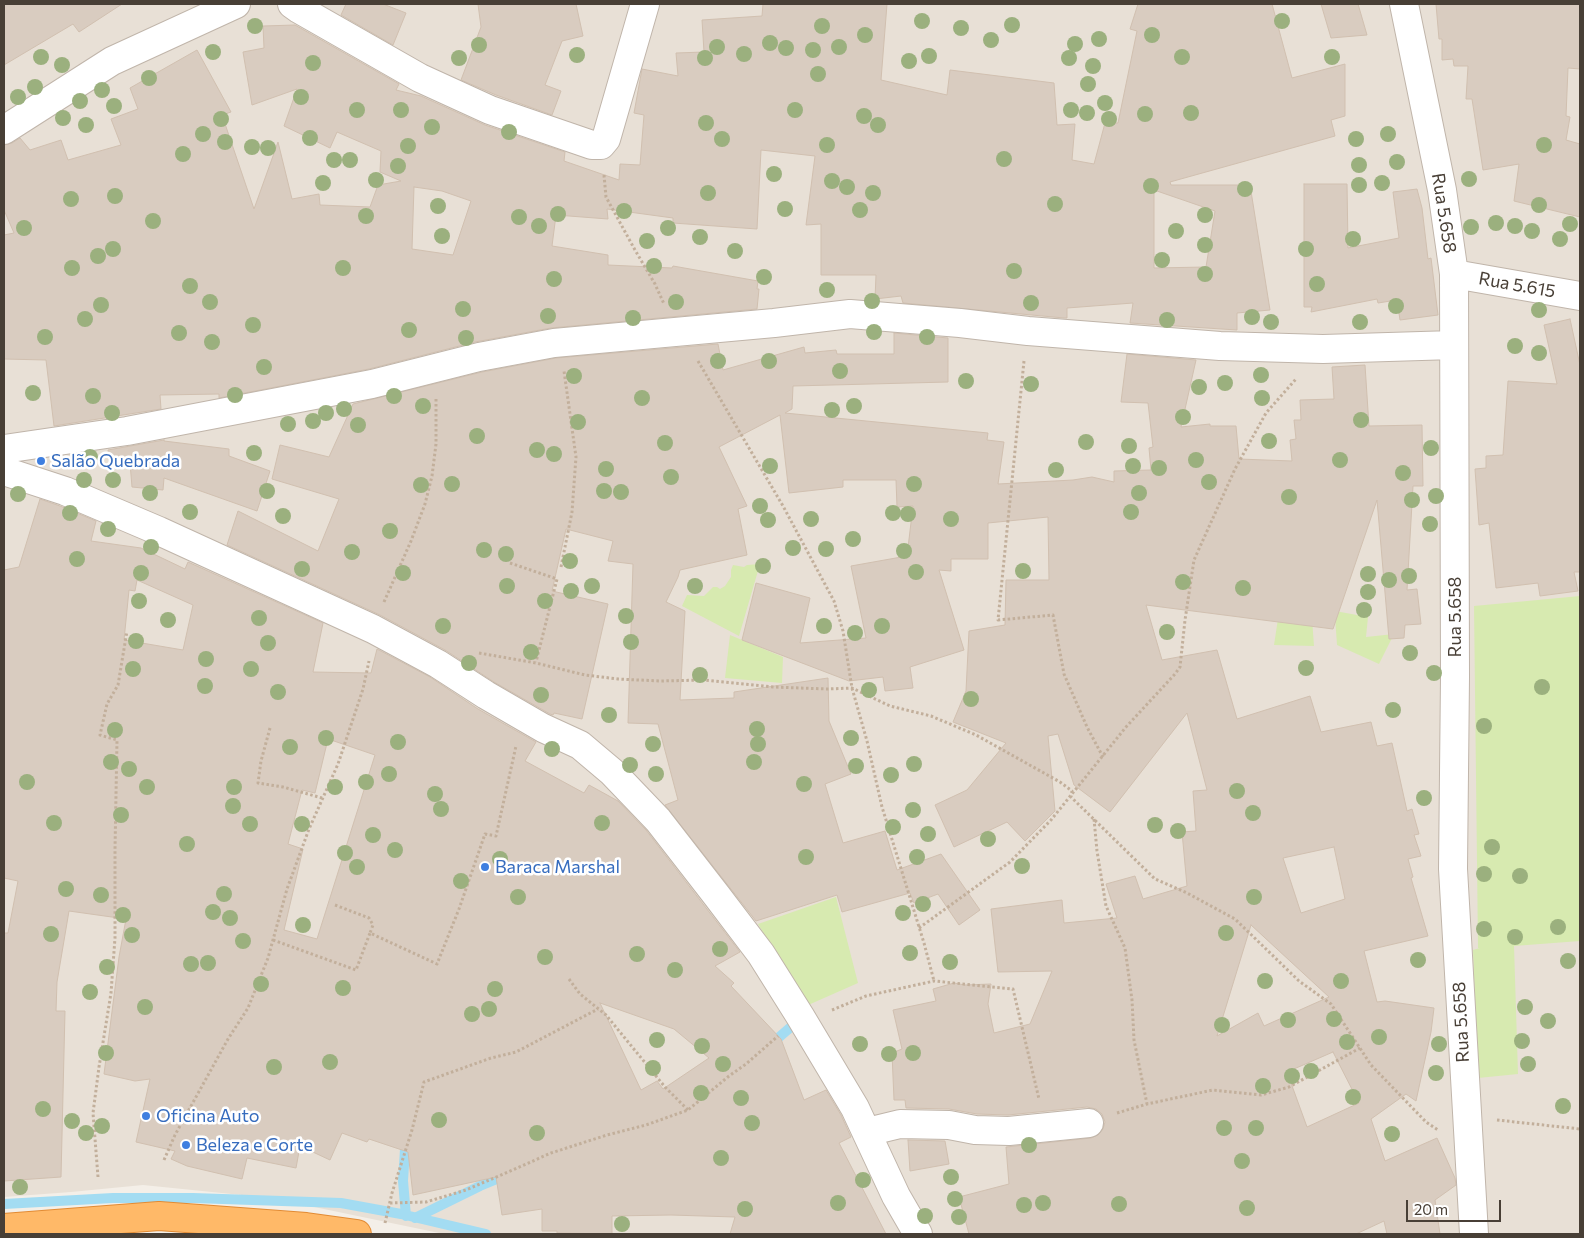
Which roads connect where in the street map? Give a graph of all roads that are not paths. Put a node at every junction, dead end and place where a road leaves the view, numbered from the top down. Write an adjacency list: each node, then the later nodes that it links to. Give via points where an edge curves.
1 (236, 4): 5 (street, via 112,61)
2 (292, 4): 3 (street, via 420,78 490,110 592,145 602,145)
3 (645, 4)
4 (1404, 4): 6 (street, Rua 5.658, via 1442,190)
5 (4, 130)
6 (1454, 274): 7 (street, Rua 5.615); 8 (street, Rua 5.658)
7 (1580, 296)
8 (1454, 346): 9 (street, via 1323,349 1220,346 850,314 554,343 479,357 372,384 128,431); 16 (street, Rua 5.658, via 1453,869)
9 (4, 449)
10 (4, 471): 12 (street, via 74,494 376,630 543,728 580,745 612,772 658,820 761,954)
11 (1089, 1123): 12 (street, via 1009,1131 900,1124)
12 (867, 1132): 15 (street, via 896,1196)
13 (4, 1228): 14 (highway, via 159,1216)
14 (357, 1234)
15 (918, 1234)
16 (1474, 1234)

